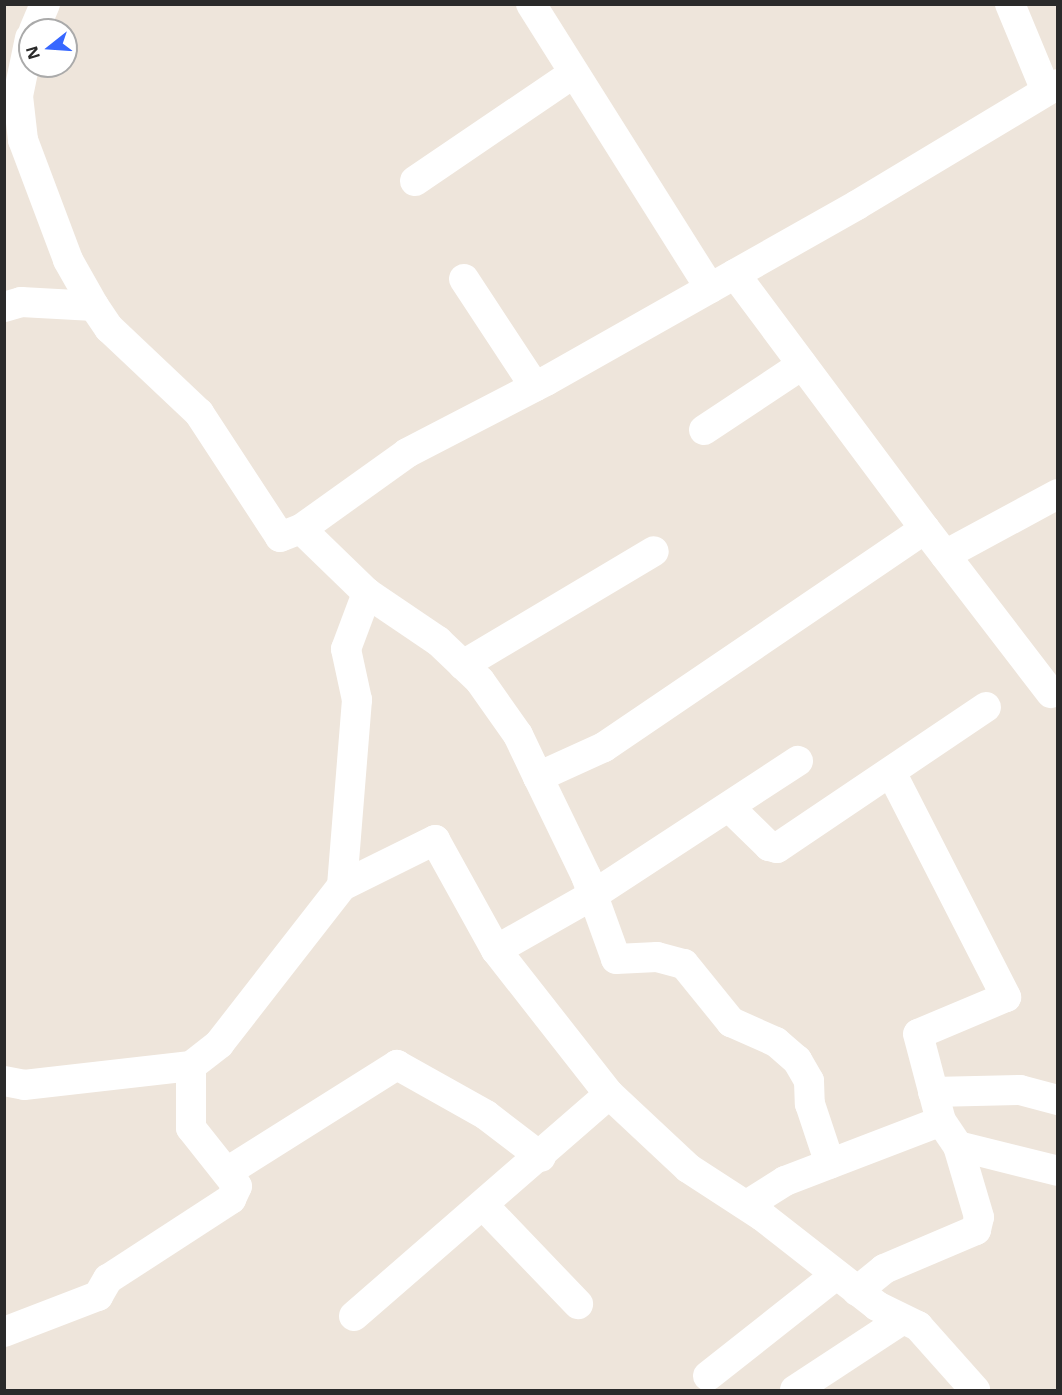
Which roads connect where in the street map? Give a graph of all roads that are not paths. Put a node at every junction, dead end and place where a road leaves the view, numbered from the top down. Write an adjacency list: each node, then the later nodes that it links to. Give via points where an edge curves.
1 (45, 4): 4 (street)
2 (1010, 4): 7 (street)
3 (540, 8): 5 (street)
4 (39, 18)
5 (574, 73): 8 (street); 10 (street)
6 (22, 78): 11 (street, via 18,96 23,140 68,260)
7 (1052, 87): 10 (street)
8 (415, 181)
9 (464, 279): 14 (street)
10 (722, 281): 13 (street); 14 (street)
11 (94, 306): 12 (street, via 21,302); 18 (street, via 109,328 199,413 280,537)
12 (4, 307)
13 (802, 365): 15 (street); 17 (street)
14 (535, 387): 18 (street, via 407,453)
15 (704, 430)
16 (1058, 494): 20 (street)
17 (925, 529): 20 (street); 27 (street, via 603,747)
18 (301, 530): 21 (street)
19 (654, 552): 22 (street)
20 (945, 555): 23 (street)
21 (367, 593): 22 (street, via 438,641); 29 (street, via 346,649 357,700)
22 (463, 665): 27 (street, via 518,735)
23 (1051, 693)
24 (986, 707): 26 (street)
25 (798, 761): 28 (street)
26 (891, 772): 28 (street, via 777,848 769,846); 34 (street, via 1006,997 918,1034)
27 (538, 777): 30 (street)
28 (729, 807): 30 (street)
29 (342, 886): 31 (street, via 435,840); 32 (street, via 219,1044)
30 (593, 895): 31 (street); 40 (street, via 616,959 657,957 684,964 731,1022 776,1042 797,1060 809,1081 810,1104)
31 (496, 950): 35 (street)
32 (191, 1066): 33 (street, via 24,1085); 41 (street, via 191,1128)
33 (4, 1081)
34 (933, 1092): 36 (street, via 1020,1090); 37 (street)
35 (609, 1094): 39 (street); 43 (street, via 688,1168)
36 (1058, 1100)
37 (941, 1121): 38 (street); 40 (street)
38 (958, 1146): 42 (street); 45 (street, via 979,1217 976,1230)
39 (541, 1157): 41 (street, via 486,1115 397,1065); 44 (street)
40 (830, 1164): 43 (street, via 785,1181)
41 (227, 1172): 49 (street, via 237,1186 231,1199 108,1279 98,1296)
42 (1058, 1172)
43 (747, 1205): 45 (street)
44 (484, 1206): 46 (street); 47 (street)
45 (847, 1283): 48 (street); 50 (street)
46 (578, 1304)
47 (354, 1316)
48 (903, 1319): 51 (street); 52 (street, via 918,1326)
49 (4, 1332)
50 (708, 1376)
51 (795, 1390)
52 (975, 1390)

